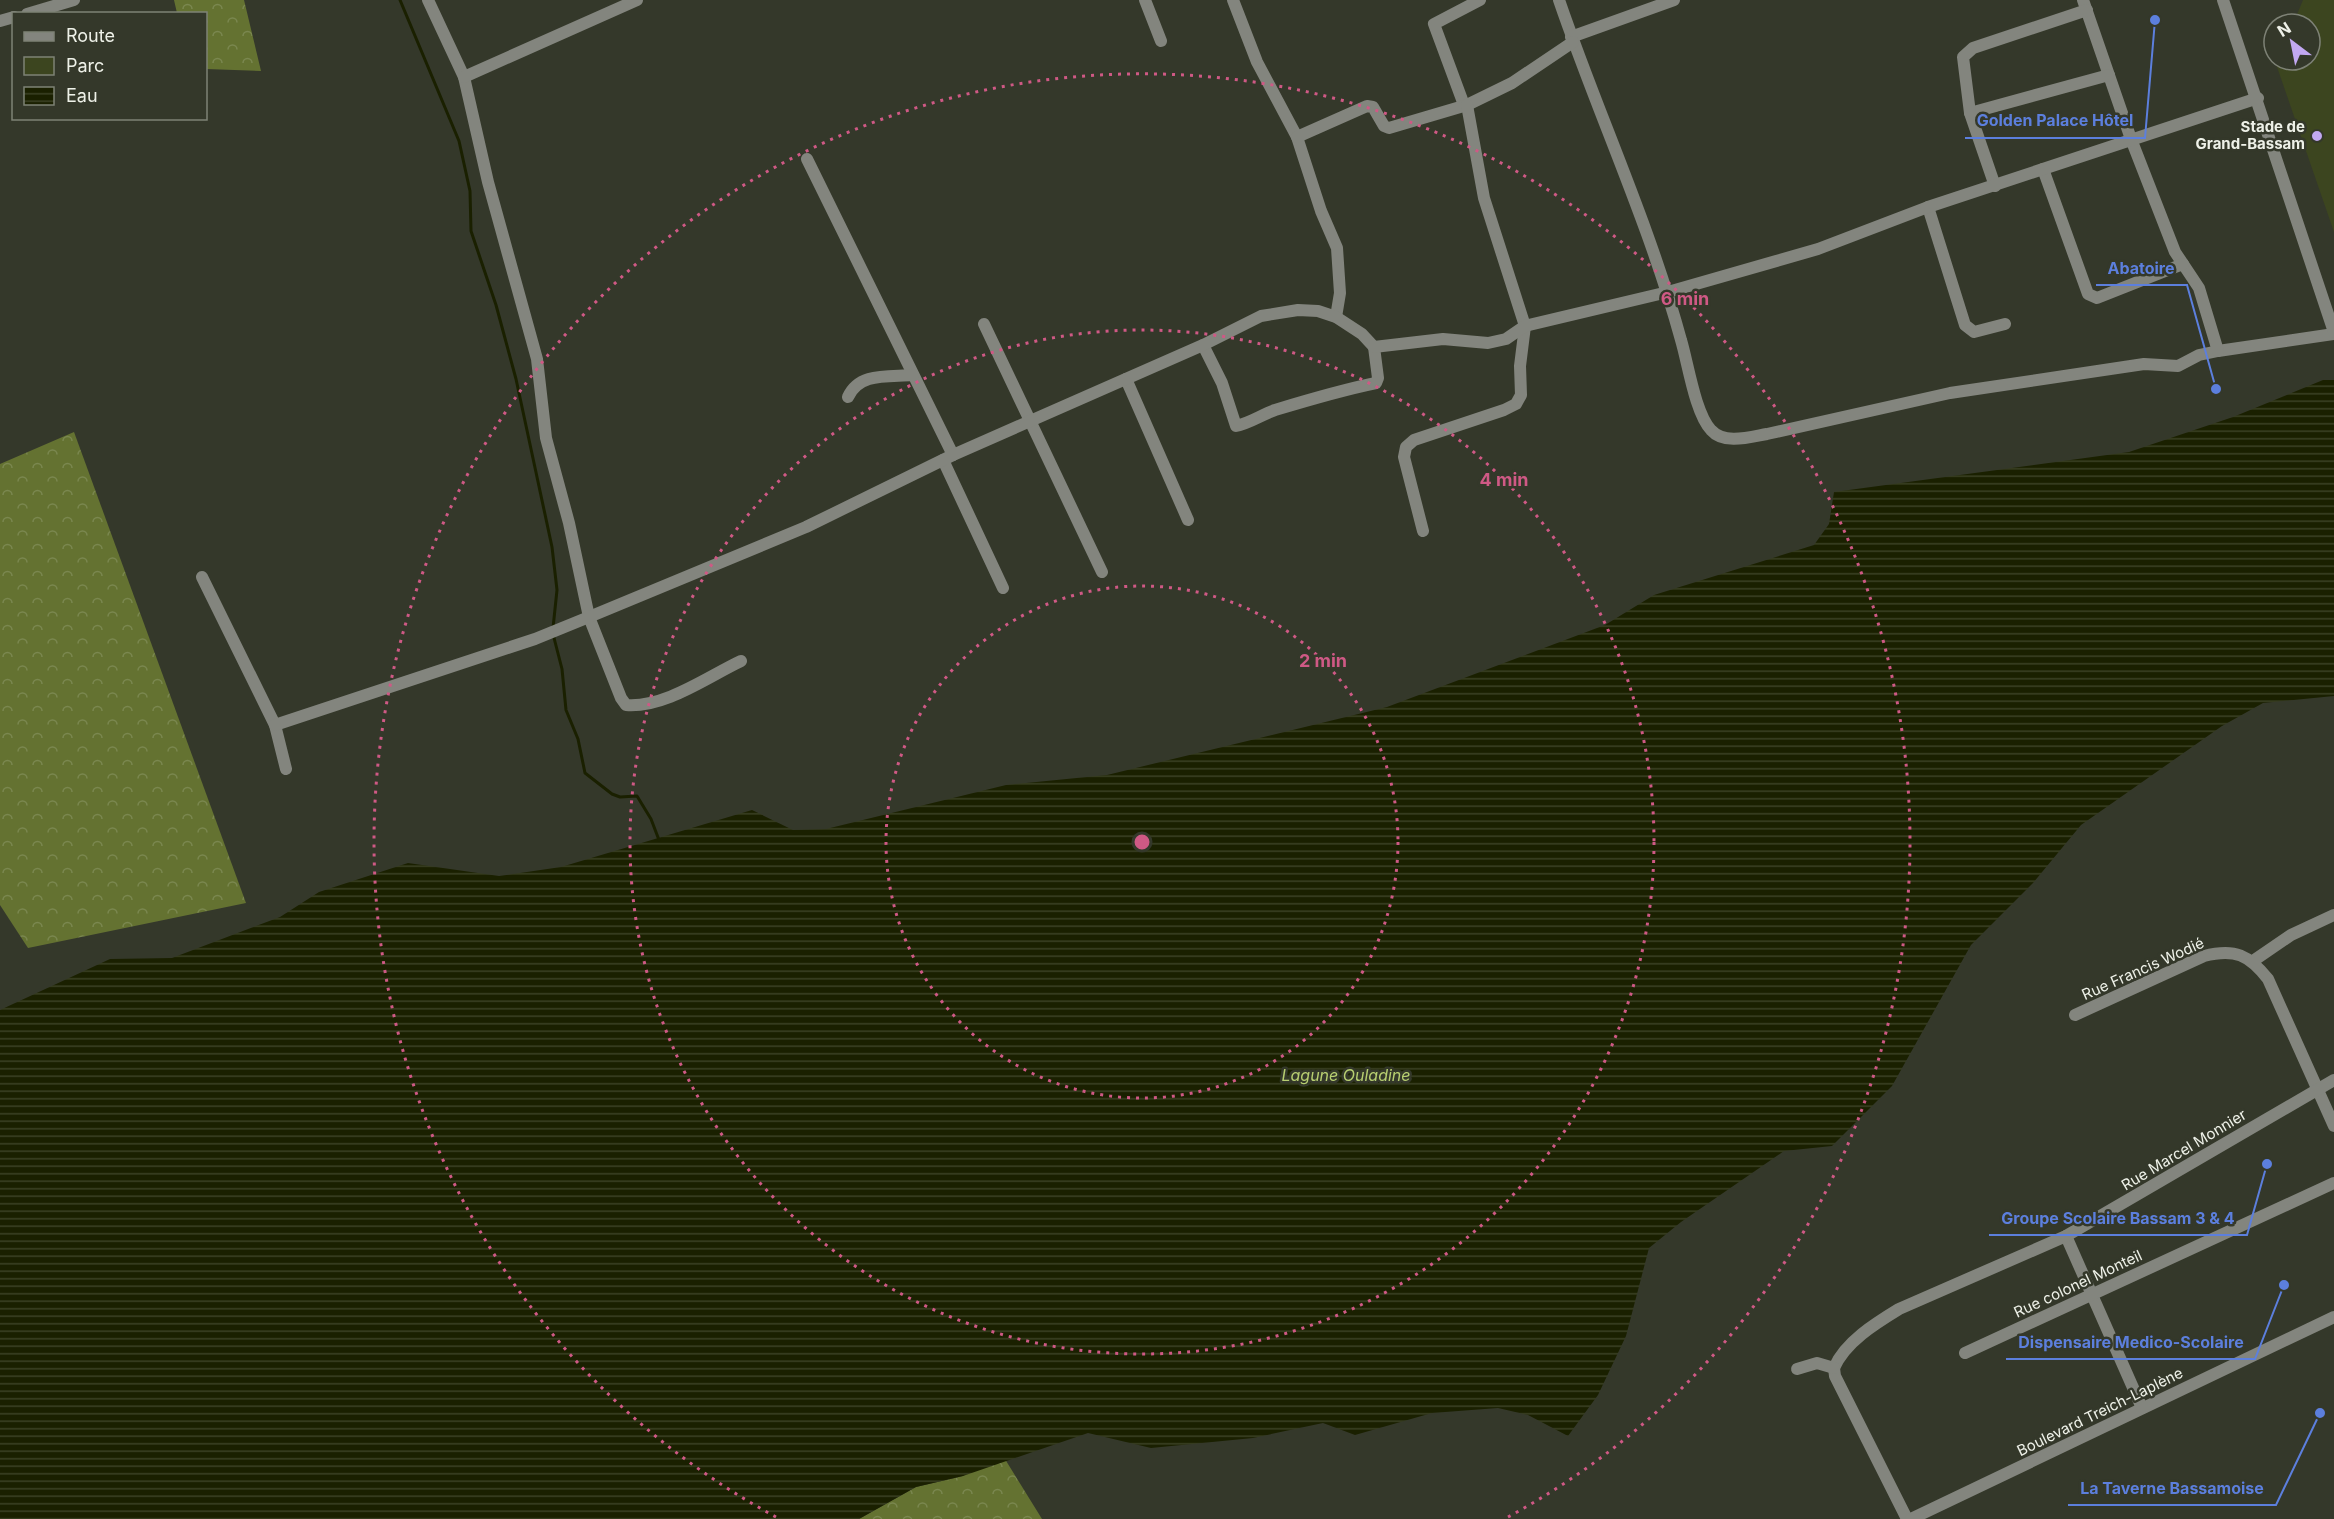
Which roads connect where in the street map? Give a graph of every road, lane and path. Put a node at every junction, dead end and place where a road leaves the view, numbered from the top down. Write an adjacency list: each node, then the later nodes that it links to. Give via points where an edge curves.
1 (74, 0): 11 (street)
2 (428, 0): 15 (street)
3 (637, 0): 15 (street)
4 (1145, 0): 13 (street)
5 (1233, 0): 19 (street, via 1257,62)
6 (1480, 0): 17 (street, via 1434,24)
7 (1559, 0): 12 (street)
8 (1674, 0): 12 (street)
9 (2223, 0): 16 (street)
10 (2085, 5): 14 (street); 18 (street, via 1965,53 1962,64)
11 (34, 12)
12 (1572, 39): 17 (street, via 1512,83); 26 (street)
13 (1161, 41)
14 (2109, 75): 18 (street); 20 (street)
15 (464, 77): 45 (street, via 488,182 535,350 546,438)
16 (2258, 99): 20 (street); 31 (street)
17 (1466, 105): 19 (street, via 1389,128 1373,107 1367,106); 30 (street, via 1484,198)
18 (1970, 113): 23 (street)
19 (1297, 137): 27 (street, via 1337,248 1340,293)
20 (2131, 139): 22 (street); 25 (street)
21 (807, 159): 35 (street)
22 (2043, 169): 23 (street); 25 (street, via 2088,294 2097,298)
23 (1995, 186): 24 (street)
24 (1928, 207): 26 (street, via 1818,249); 29 (street, via 1968,330 1977,332)
25 (2183, 264): 34 (street, via 2199,288)
26 (1668, 292): 30 (street); 34 (street, via 1698,403 1709,429 1719,437 1738,439 1767,434 1950,393 2144,364 2178,366)
27 (1336, 317): 32 (street, via 1298,310 1269,314); 33 (street)
28 (984, 324): 38 (street)
29 (2005, 324)
30 (1525, 326): 33 (street, via 1506,339 1488,342 1443,339); 41 (street, via 1521,395 1516,404 1414,440 1406,447 1404,457)
31 (2334, 333): 34 (street)
32 (1203, 345): 33 (street, via 1222,383 1236,426 1376,383); 36 (street)
33 (1374, 346)
34 (2218, 351)
35 (913, 375): 37 (street, via 862,380 853,386); 39 (street)
36 (1126, 379): 38 (street); 40 (street)
37 (848, 397)
38 (1030, 420): 39 (street); 42 (street)
39 (948, 457): 44 (street); 45 (street, via 806,526)
40 (1188, 520)
41 (1423, 531)
42 (1102, 572)
43 (202, 577): 47 (street)
44 (1003, 588)
45 (589, 617): 46 (street, via 626,705 640,706 665,698); 47 (street, via 535,639)
46 (741, 661)
47 (275, 724): 48 (street)
48 (286, 769)
49 (2334, 915): 50 (street, via 2290,935)
50 (2253, 961): 51 (street, Rue Francis Wodié, via 2222,951 2204,956); 53 (street, via 2268,979)
51 (2074, 1015)
52 (2334, 1080): 53 (street, Rue Marcel Monnier)
53 (2317, 1090): 54 (street); 56 (street, Rue Marcel Monnier)
54 (2334, 1126)
55 (2334, 1183): 57 (street, Rue colonel Monteil)
56 (2066, 1236): 57 (street); 60 (street, Rue Marcel Monnier, via 1899,1309 1863,1334)
57 (2090, 1294): 59 (street, Rue colonel Monteil); 62 (street)
58 (2334, 1317): 62 (street, Boulevard Treich-Laplène)
59 (1965, 1353)
60 (1834, 1368): 61 (street, via 1817,1362); 63 (street)
61 (1797, 1369)
62 (2142, 1408): 64 (street, Boulevard Treich-Laplène)
63 (1906, 1519)
64 (1911, 1519)

